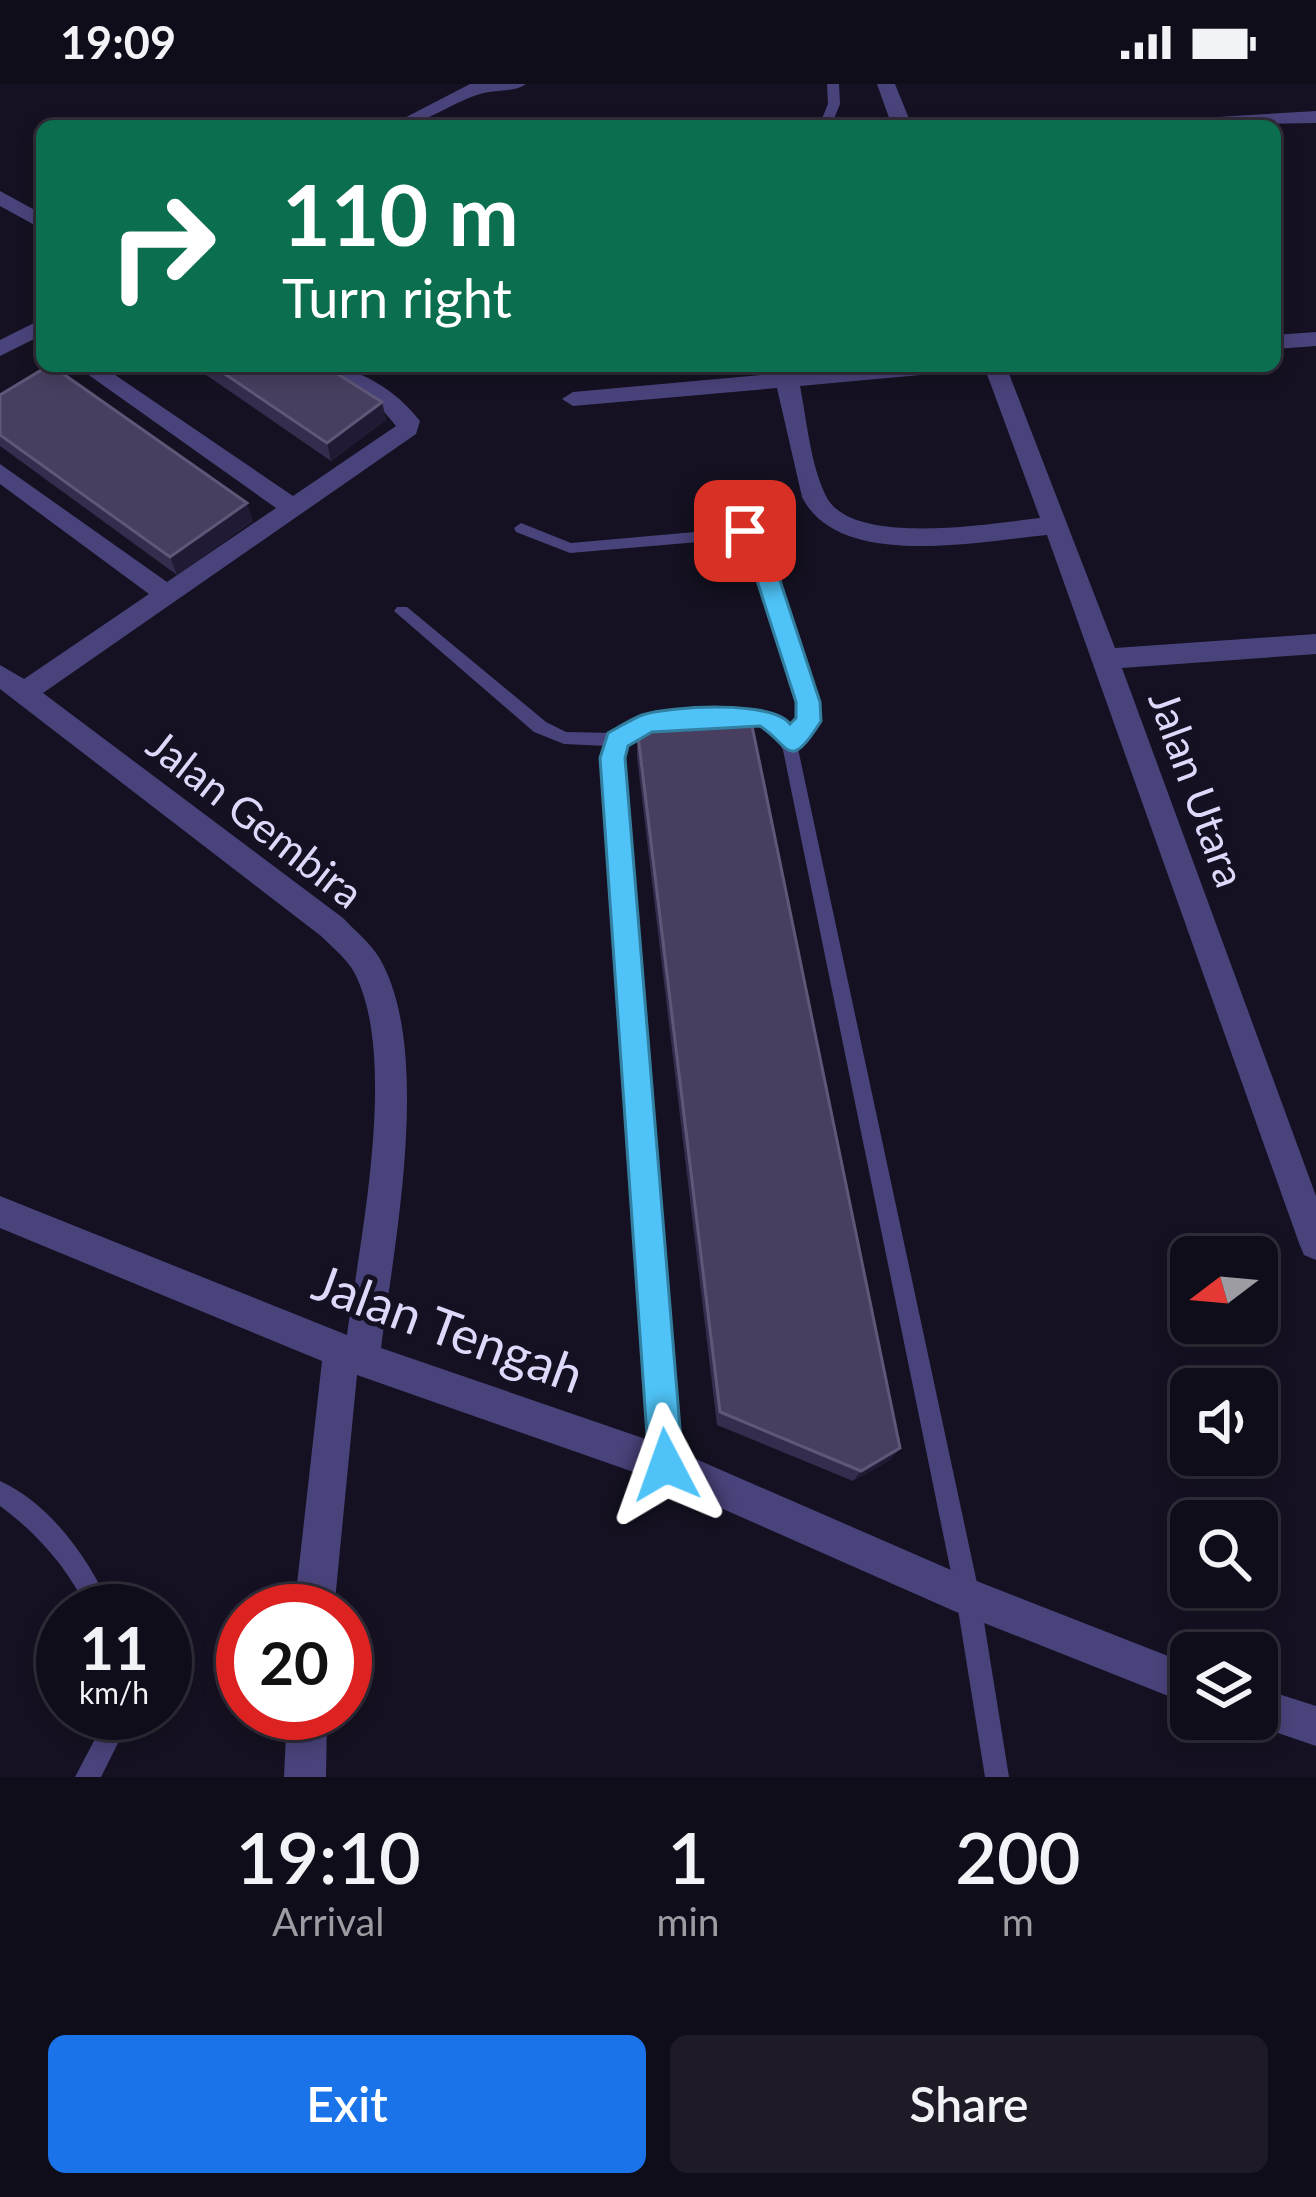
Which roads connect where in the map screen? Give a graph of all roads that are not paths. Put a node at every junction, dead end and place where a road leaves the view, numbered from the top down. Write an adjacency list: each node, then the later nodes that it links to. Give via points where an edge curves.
1 (517, 84): 4 (street)
2 (833, 84): 7 (lane)
3 (886, 84): 8 (street)
4 (475, 86): 6 (street)
5 (1316, 117): 9 (street)
6 (410, 120)
7 (827, 120)
8 (900, 120)
9 (1266, 120)
10 (0, 196): 11 (street)
11 (36, 219)
12 (36, 332): 15 (street)
13 (1316, 339): 14 (street)
14 (1281, 342)
15 (0, 349)
16 (96, 372): 23 (street)
17 (340, 372): 23 (street, via 389,403 408,429)
18 (876, 372): 20 (street)
19 (997, 372): 24 (street, Jalan Utara)
20 (787, 380): 21 (street); 24 (street, via 816,502 849,529 879,536)
21 (573, 399)
22 (0, 472): 26 (street)
23 (292, 507): 26 (street)
24 (1056, 525): 29 (street, Jalan Utara)
25 (521, 528): 32 (lane, via 555,544 600,549 751,532 808,702 808,721)
26 (165, 593): 30 (street)
27 (402, 611): 31 (lane, via 540,727)
28 (1316, 644): 29 (street)
29 (1106, 659): 34 (street, Jalan Utara)
30 (12, 684): 35 (street, Jalan Gembira, via 332,927 370,970 387,1030 390,1096)
31 (616, 740): 32 (lane, via 648,723 761,716); 36 (lane)
32 (789, 742): 40 (lane)
33 (0, 1212): 35 (street, Jalan Tengah)
34 (1316, 1243)
35 (351, 1355): 36 (street, Jalan Tengah); 39 (street, Jalan Gembira)
36 (666, 1465): 40 (street, Jalan Tengah)
37 (0, 1492): 38 (lane, via 22,1506)
38 (87, 1584)
39 (318, 1584)
40 (968, 1598): 41 (street, Jalan Tengah); 48 (lane)
41 (1170, 1677)
42 (1278, 1714): 43 (street)
43 (1316, 1726)
44 (107, 1740): 46 (lane)
45 (306, 1740): 47 (street)
46 (87, 1777)
47 (305, 1777)
48 (998, 1777)

